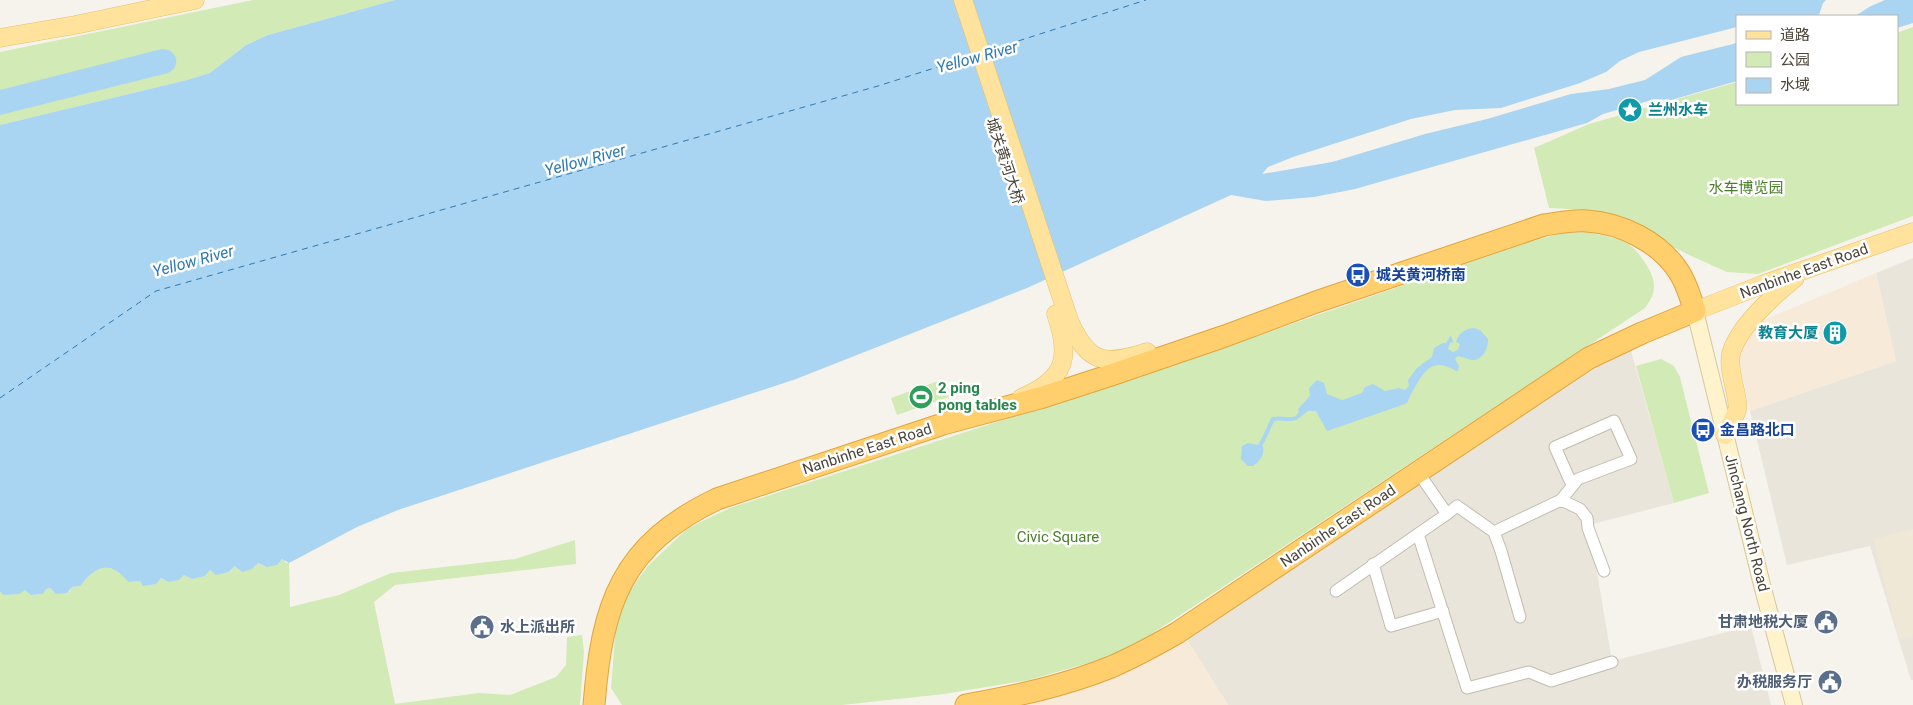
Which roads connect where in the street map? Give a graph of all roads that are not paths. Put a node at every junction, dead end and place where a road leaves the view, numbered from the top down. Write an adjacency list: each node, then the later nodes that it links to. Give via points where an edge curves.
1 (136, 0): 5 (main road)
2 (195, 0): 6 (main road)
3 (952, 0): 11 (main road, 城关黄河大桥)
4 (963, 0): 11 (main road, 城关黄河大桥)
5 (0, 26)
6 (0, 38)
7 (1913, 232): 8 (main road, Nanbinhe East Road)
8 (1804, 270): 10 (main road, Nanbinhe East Road); 13 (main road, via 1777,292 1738,337 1731,354 1737,409)
9 (1316, 302): 10 (highway, Nanbinhe East Road, via 1544,225 1585,220 1621,228 1668,258 1687,287); 11 (main road, Nanbinhe East Road, via 1246,319 1125,359 1102,359 1090,354); 12 (highway, Nanbinhe East Road, via 1164,357)
10 (1694, 311): 13 (main road, Jinchang North Road); 14 (highway, Nanbinhe East Road, via 1589,358)
11 (1064, 322): 12 (main road, via 1062,366 1055,376 1024,396)
12 (978, 415): 26 (highway, Nanbinhe East Road, via 718,499 671,524 634,561 621,583 602,640)
13 (1725, 435): 28 (main road, Jinchang North Road)
14 (1418, 472): 17 (street); 27 (highway, Nanbinhe East Road, via 1145,651 1057,686)
15 (1572, 485): 15 (street, via 1555,447 1614,421 1631,459); 16 (street)
16 (1561, 500): 18 (street); 21 (street, via 1580,508 1587,518)
17 (1446, 514): 18 (street, via 1457,506); 19 (street)
18 (1494, 532): 24 (street)
19 (1418, 534): 20 (street); 23 (street)
20 (1373, 564): 22 (street); 23 (street, via 1391,626)
21 (1604, 571)
22 (1336, 591)
23 (1443, 611): 25 (street, via 1467,688 1529,672 1550,682)
24 (1520, 617)
25 (1612, 662)
26 (594, 705)
27 (966, 705)
28 (1794, 705)

